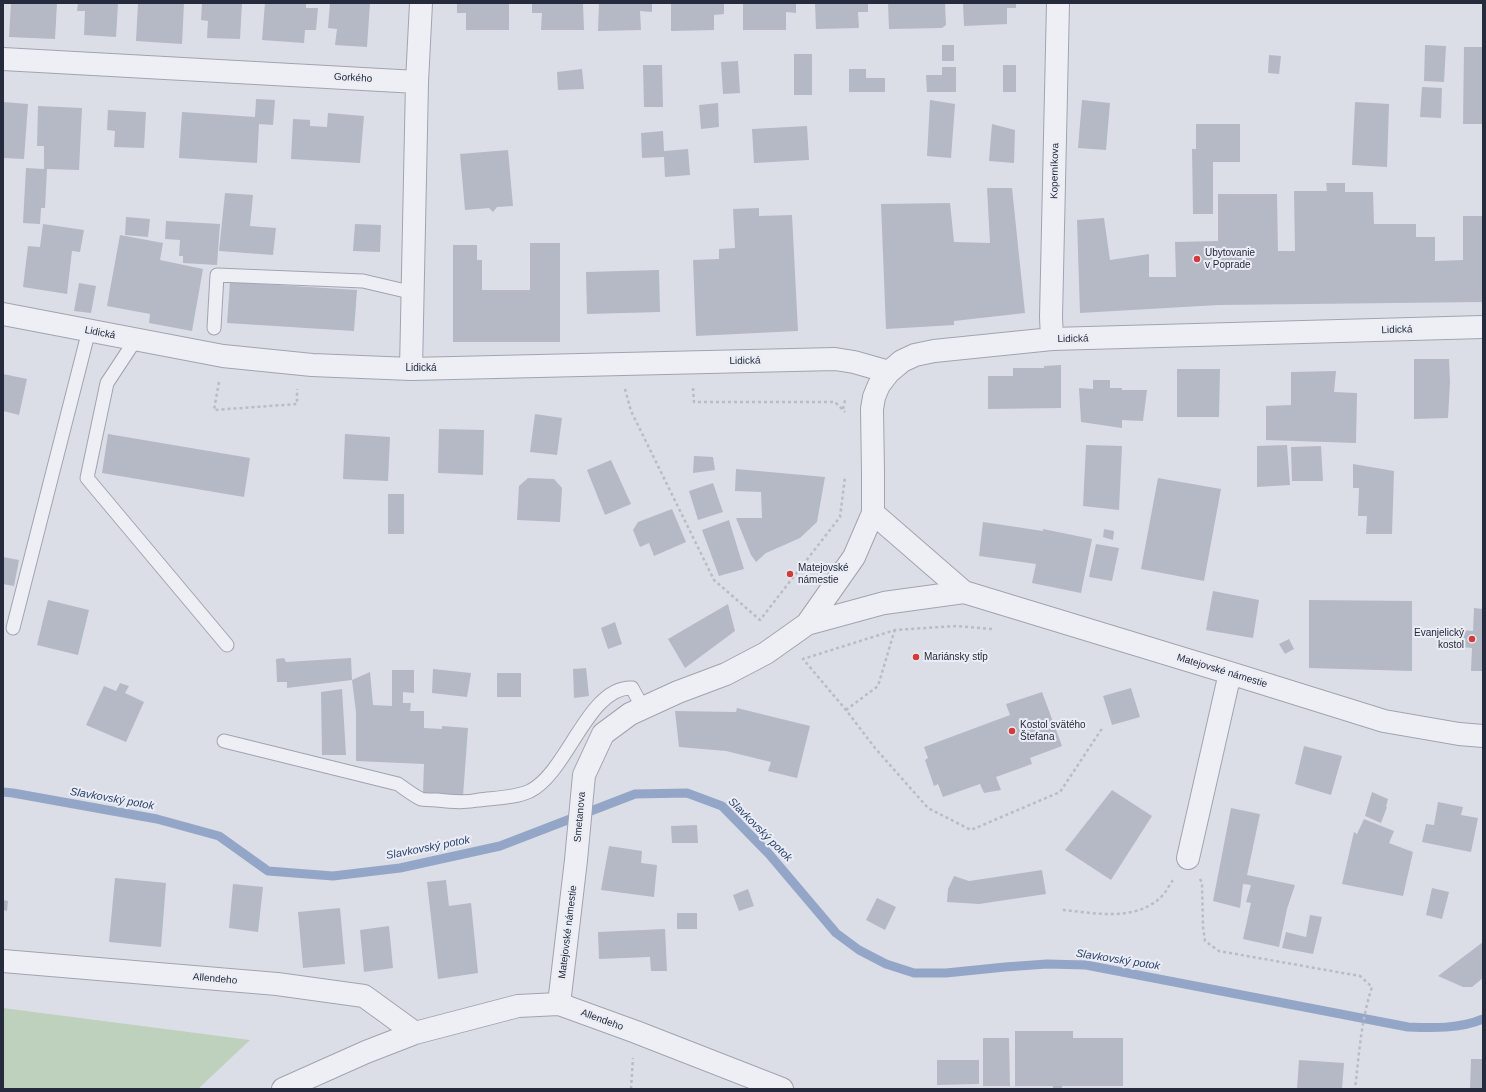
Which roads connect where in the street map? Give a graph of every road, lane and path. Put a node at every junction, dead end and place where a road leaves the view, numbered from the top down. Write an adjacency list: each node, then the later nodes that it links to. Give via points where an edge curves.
1 (421, 3): 4 (street)
2 (1058, 3): 11 (street, Koperníkova)
3 (3, 59): 4 (street, Gorkého)
4 (417, 82): 5 (street)
5 (414, 293): 8 (lane, via 363,281 217,275); 13 (street)
6 (3, 314): 9 (street, Lidická)
7 (1483, 327): 11 (street, Lidická)
8 (214, 328)
9 (89, 330): 10 (street, Lidická); 24 (lane)
10 (136, 340): 12 (street, Lidická); 27 (lane, via 107,383 87,478)
11 (1052, 340): 14 (street, Lidická, via 934,351 902,361)
12 (223, 356): 13 (street, Lidická, via 312,365); 15 (path, via 214,410 297,404)
13 (411, 369): 14 (street, Lidická, via 835,359)
14 (889, 372): 20 (street, Matejovské námestie, via 879,385 872,409)
15 (298, 383)
16 (693, 387): 18 (path, via 694,402 835,402)
17 (625, 388): 19 (path, via 631,411 714,580 760,620 840,517)
18 (848, 414)
19 (846, 472)
20 (872, 513): 21 (street, Matejovské námestie); 23 (street, Matejovské námestie, via 854,557)
21 (964, 592): 22 (street, Matejovské námestie); 28 (street, Matejovské námestie)
22 (884, 603): 23 (street, Matejovské námestie); 25 (path)
23 (807, 624): 29 (street, Matejovské námestie, via 760,657)
24 (13, 628)
25 (895, 630): 26 (path, via 956,626); 30 (path, via 878,686); 30 (path, via 804,659)
26 (995, 630)
27 (227, 645)
28 (1230, 673): 32 (street, Matejovské námestie, via 1384,721); 35 (street)
29 (643, 708): 33 (lane, via 632,688 623,688 611,694 597,705 545,780 530,790 513,796 462,803 421,798 398,784); 34 (street, Matejovské námestie, via 630,714 603,734)
30 (846, 710): 31 (path, via 875,748 928,808 971,830 1060,792)
31 (1103, 727)
32 (1483, 736)
33 (224, 741)
34 (584, 775): 36 (street, Smetanova)
35 (1188, 858): 37 (path, via 1161,897 1142,910 1111,915); 43 (path, via 1202,883 1203,927 1206,940 1219,951 1360,976 1372,987 1360,1042)
36 (576, 860): 39 (street, Matejovské námestie)
37 (1063, 910)
38 (3, 961): 40 (street, Allendeho, via 277,984 364,996)
39 (559, 1004): 40 (street, Allendeho, via 518,1006); 42 (street, Allendeho)
40 (415, 1033): 41 (street, Allendeho)
41 (283, 1089)
42 (782, 1089)
43 (1355, 1089)

